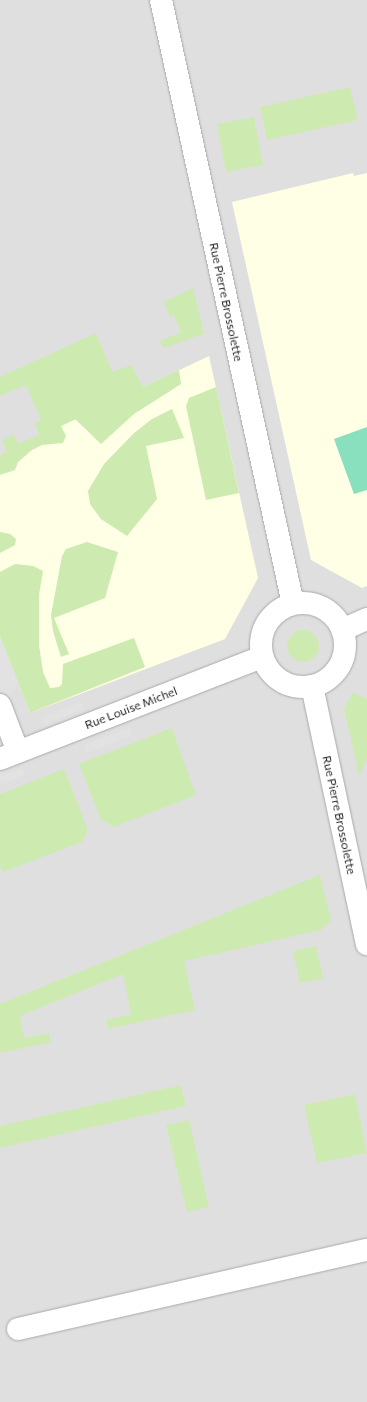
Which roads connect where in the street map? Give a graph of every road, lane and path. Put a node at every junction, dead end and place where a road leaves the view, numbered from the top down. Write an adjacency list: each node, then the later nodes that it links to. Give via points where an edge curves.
1 (161, 0): 2 (street, Rue Pierre Brossolette)
2 (293, 604): 4 (street, via 308,603 322,608 334,617); 5 (street, via 278,612 266,624 260,646)
3 (367, 619): 4 (street)
4 (342, 630): 6 (street, via 345,644 343,658 336,671)
5 (262, 657): 6 (street, via 270,671 281,682 296,687); 8 (street, Rue Louise Michel)
6 (312, 686): 9 (street, Rue Pierre Brossolette)
7 (0, 705): 8 (street)
8 (9, 756)
9 (367, 944)
10 (367, 1250): 11 (street)
11 (18, 1329)

